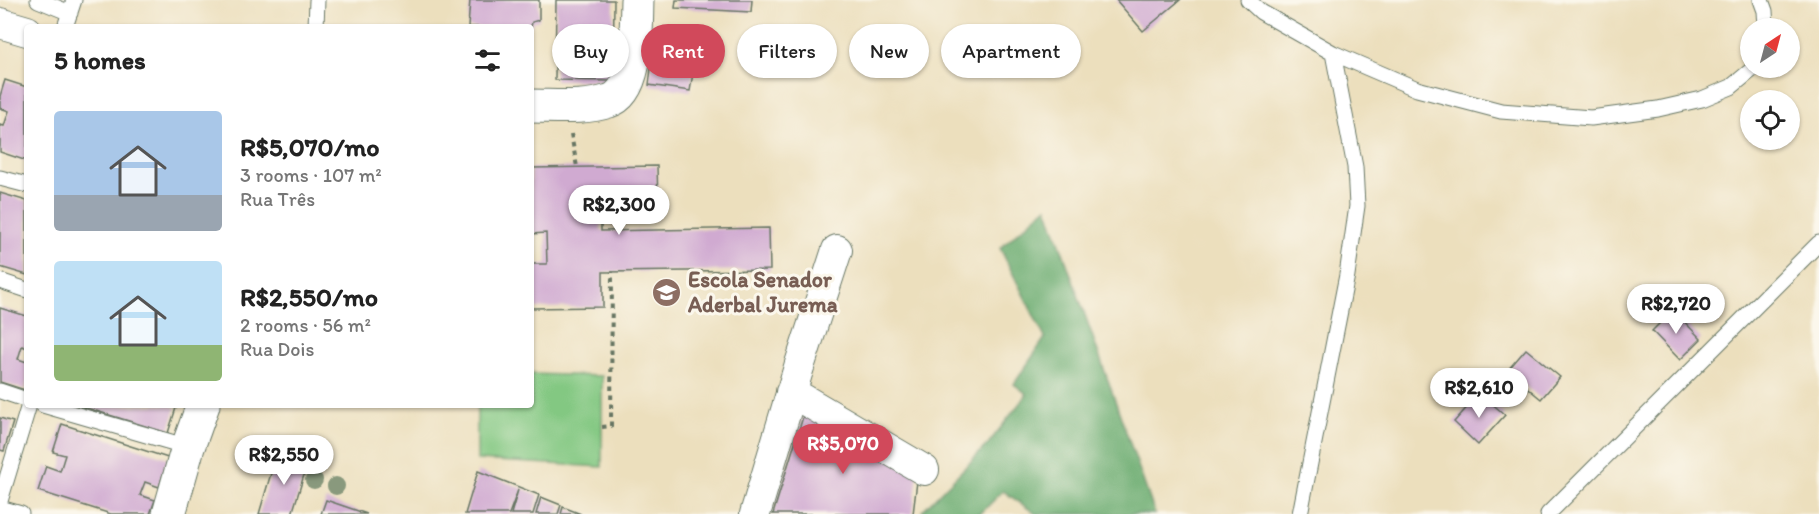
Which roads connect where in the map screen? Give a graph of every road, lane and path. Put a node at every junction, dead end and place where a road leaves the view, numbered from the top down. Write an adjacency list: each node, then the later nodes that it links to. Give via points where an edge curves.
1 (38, 0): 6 (lane)
2 (317, 0): 9 (lane)
3 (637, 0): 13 (street, via 636,45 629,78 619,96 599,104)
4 (1248, 0): 11 (lane, via 1261,12)
5 (1761, 0): 7 (lane)
6 (69, 13)
7 (1765, 18)
8 (0, 24): 10 (street)
9 (316, 24)
10 (24, 30)
11 (1333, 53): 12 (lane, via 1417,89 1502,111 1591,118 1702,99); 37 (lane, via 1355,167 1357,206)
12 (1742, 78)
13 (534, 106)
14 (571, 133): 15 (path)
15 (577, 167)
16 (0, 178): 17 (lane)
17 (24, 184)
18 (1819, 243): 38 (lane)
19 (837, 250): 24 (street)
20 (612, 272): 29 (path, via 611,426)
21 (0, 281): 22 (lane)
22 (24, 289)
23 (0, 391): 25 (lane)
24 (791, 392): 31 (street); 36 (street)
25 (24, 399)
26 (28, 408): 32 (lane)
27 (54, 408): 30 (lane)
28 (202, 408): 30 (street)
29 (602, 427)
30 (188, 447): 35 (street)
31 (924, 470)
32 (0, 501)
33 (0, 508): 34 (lane)
34 (21, 514)
35 (169, 514)
36 (755, 514)
37 (1300, 514)
38 (1548, 514)

